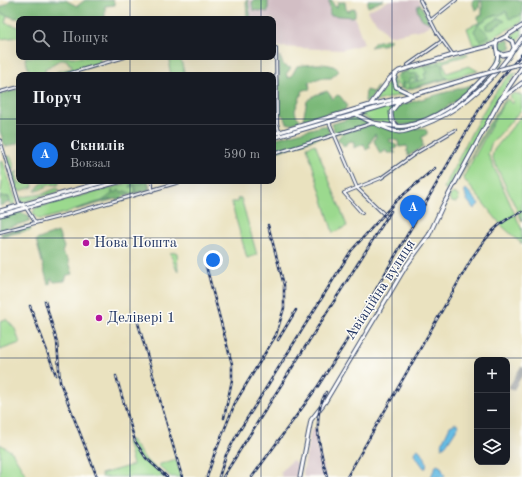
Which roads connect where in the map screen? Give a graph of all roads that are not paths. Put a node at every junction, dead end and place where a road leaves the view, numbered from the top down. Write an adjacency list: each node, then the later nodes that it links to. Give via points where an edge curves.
1 (424, 0): 3 (street)
2 (456, 0): 4 (street)
3 (421, 1): 4 (street)
4 (431, 20): 8 (street)
5 (522, 26): 6 (street)
6 (505, 37): 9 (street); 13 (street, via 514,43)
7 (522, 38): 13 (street)
8 (442, 41): 14 (street); 17 (street)
9 (496, 43): 10 (street); 12 (street)
10 (489, 46): 12 (street); 14 (street)
11 (276, 48): 34 (street, via 277,123)
12 (497, 51): 13 (street, via 506,55); 31 (street, via 494,65 463,98 422,121 406,126)
13 (512, 51): 30 (street, via 505,62 470,97 447,113 423,125 400,132)
14 (453, 55): 19 (street)
15 (115, 60): 20 (street)
16 (522, 63): 24 (street, bridge)
17 (408, 65)
18 (522, 68): 25 (street)
19 (399, 71): 24 (street, via 394,79 396,87); 27 (street, via 390,78)
20 (74, 72)
21 (522, 82): 25 (street, Авіаційна вулиця)
22 (16, 88): 23 (street)
23 (0, 92)
24 (413, 95): 26 (street); 27 (street)
25 (500, 100): 53 (street, Авіаційна вулиця, via 423,246 409,262 325,402 311,420)
26 (400, 101): 28 (street); 31 (street, via 391,112 392,121)
27 (370, 105): 34 (street)
28 (355, 114): 29 (street); 30 (street)
29 (329, 122): 34 (street); 36 (street)
30 (372, 122): 31 (street); 36 (street)
31 (396, 125)
32 (455, 130): 43 (street, via 392,172)
33 (276, 134): 34 (street)
34 (280, 134): 35 (street)
35 (276, 136)
36 (334, 136): 38 (street); 43 (street)
37 (0, 140): 45 (street)
38 (276, 153)
39 (96, 184): 45 (street)
40 (111, 184): 46 (street)
41 (152, 184): 44 (street)
42 (174, 184): 44 (street)
43 (357, 188): 48 (street, via 344,193); 50 (street)
44 (152, 191): 51 (street)
45 (21, 205): 46 (street); 47 (street)
46 (26, 208): 49 (street); 51 (street)
47 (0, 211)
48 (362, 213)
49 (0, 215)
50 (387, 217)
51 (35, 222): 52 (street)
52 (0, 232)
53 (300, 477)

